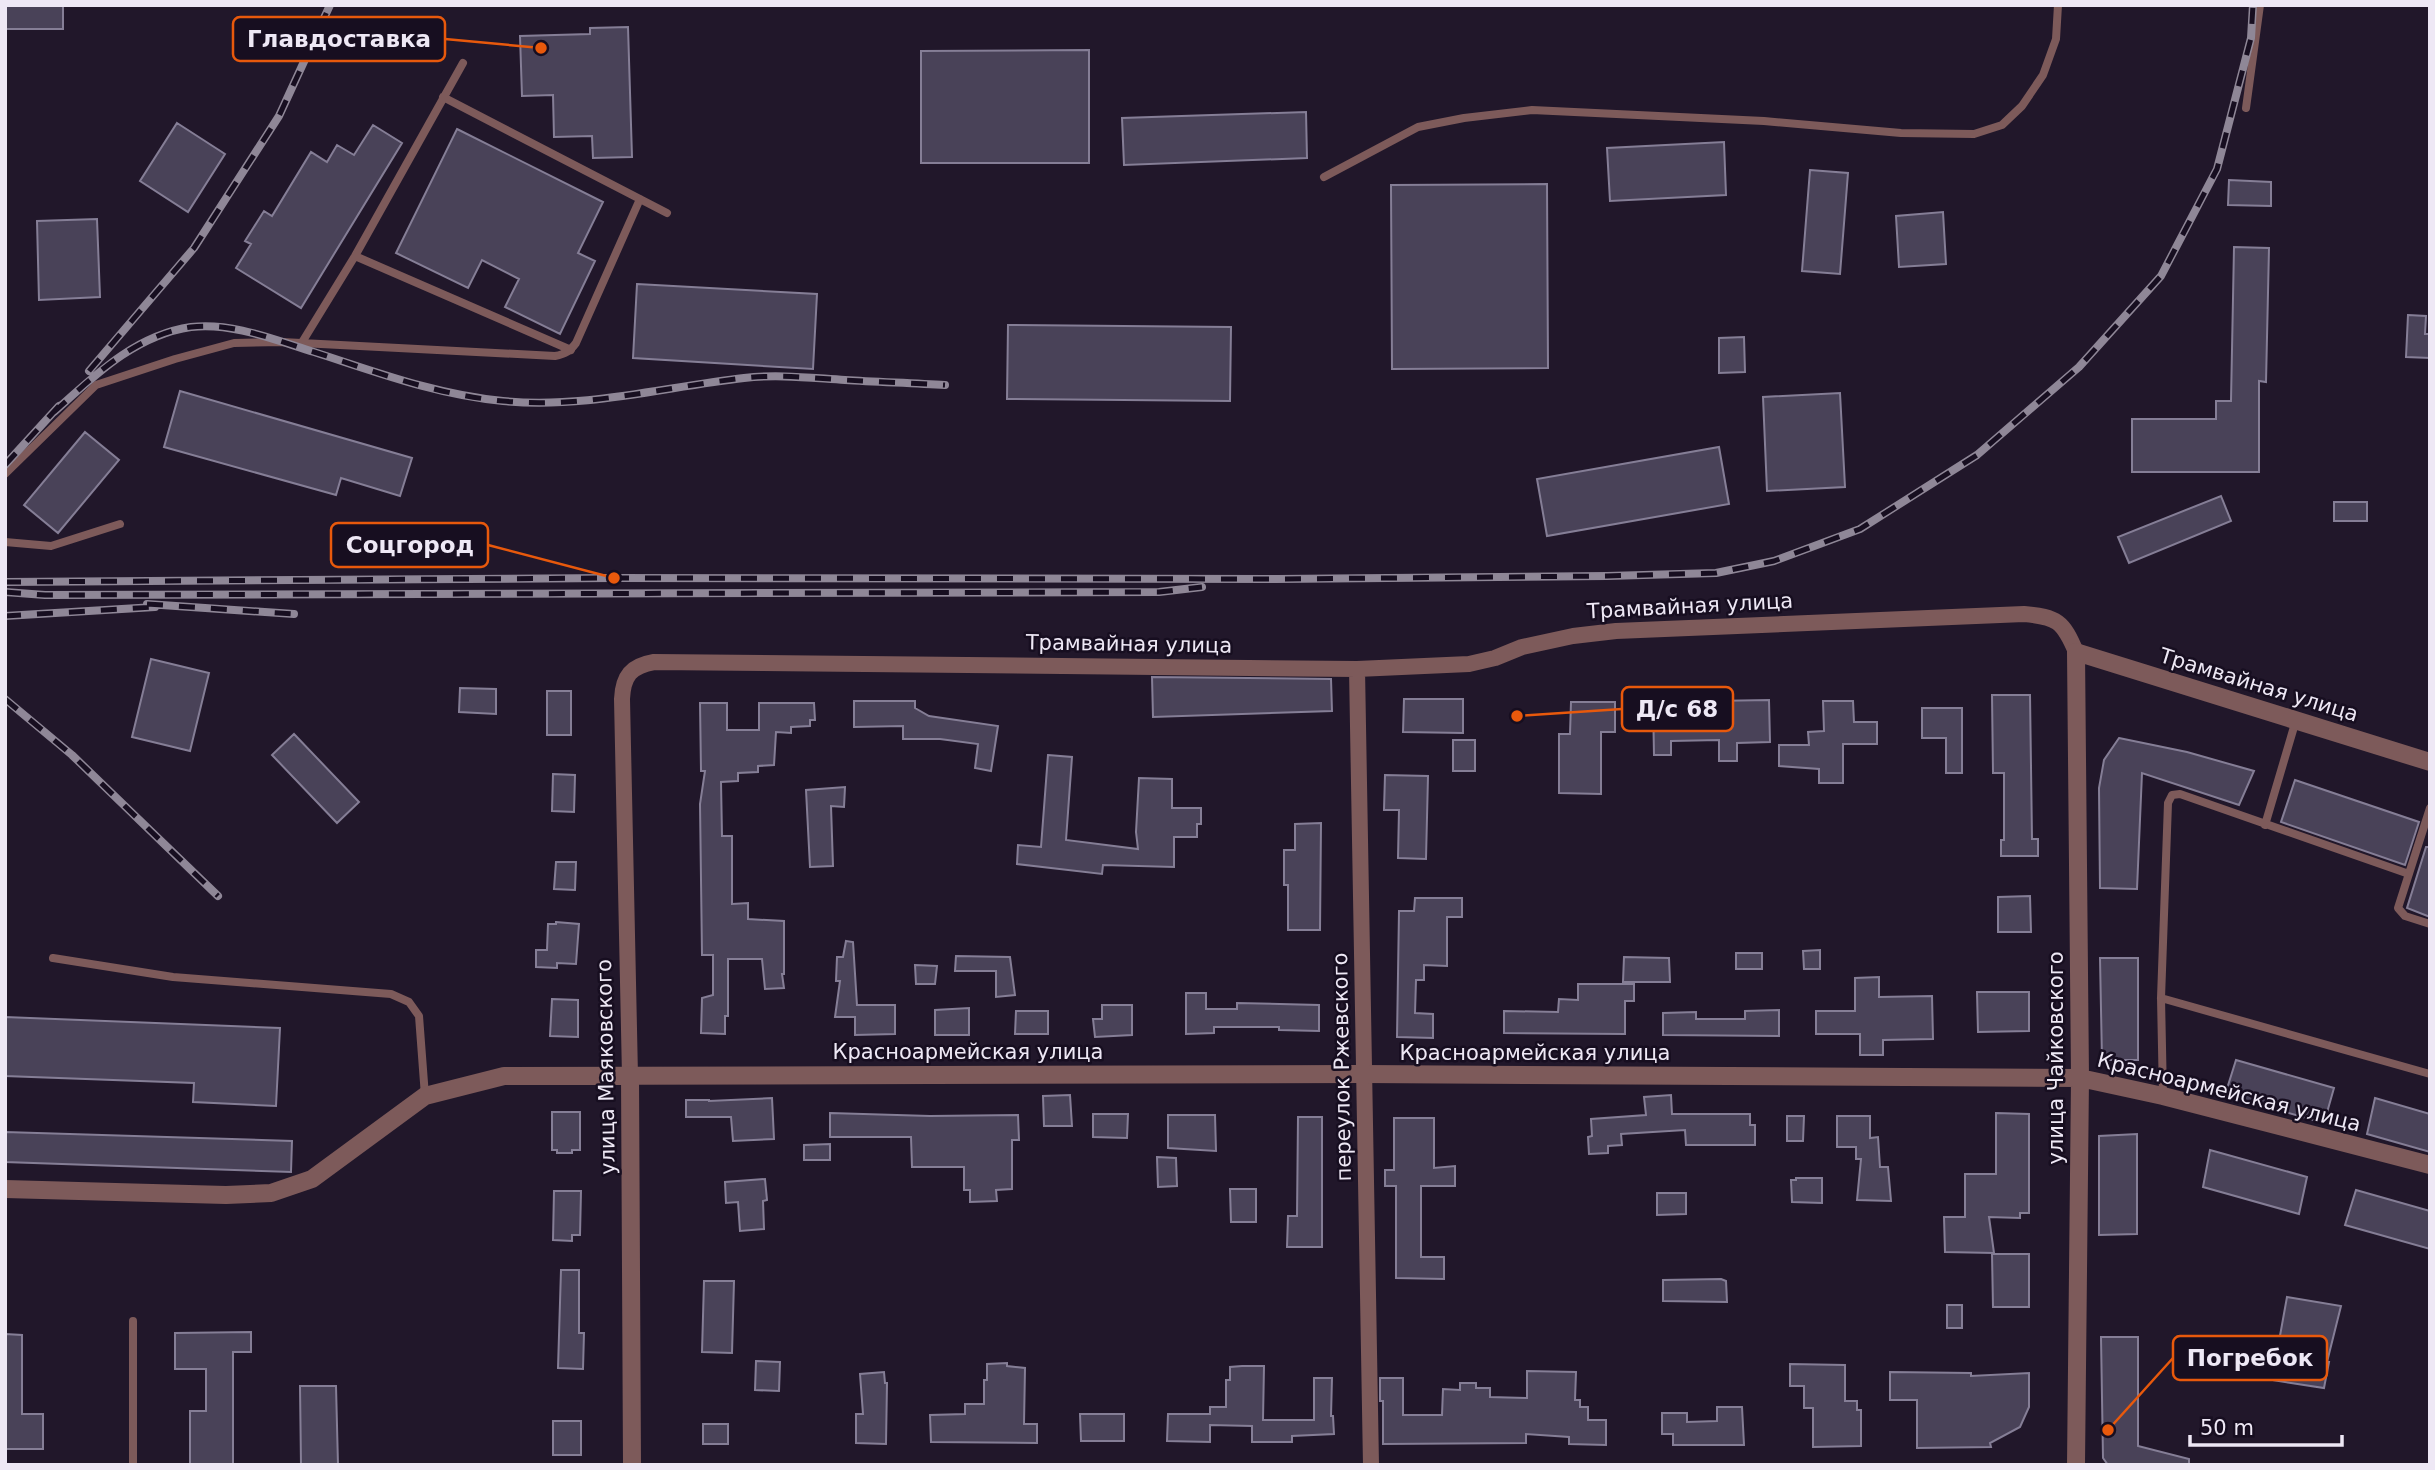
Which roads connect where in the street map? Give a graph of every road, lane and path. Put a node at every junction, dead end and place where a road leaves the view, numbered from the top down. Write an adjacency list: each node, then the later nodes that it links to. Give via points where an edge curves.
1 (2058, 5): 6 (lane, via 2056,38 2043,75 2002,125 1974,134 1901,134 1764,121 1532,110 1418,127)
2 (2260, 5): 5 (lane)
3 (463, 63): 4 (lane)
4 (443, 97): 7 (lane); 9 (lane)
5 (2246, 108)
6 (1324, 177)
7 (640, 199): 8 (lane); 11 (lane)
8 (667, 213)
9 (355, 256): 10 (lane); 11 (lane)
10 (301, 344): 11 (lane, via 555,356); 12 (lane, via 234,343 106,381 88,392)
11 (571, 351)
12 (5, 474)
13 (120, 524): 14 (lane, via 51,546)
14 (5, 542)
15 (2076, 652): 16 (street, Трамвайная улица, via 2067,630 2058,623 2024,614 1616,631 1522,647 1469,664); 18 (street, Трамвайная улица); 29 (street, улица Чайковского)
16 (1357, 669): 17 (street, Трамвайная улица, via 654,662); 26 (street, переулок Ржевского)
17 (629, 671): 28 (street, улица Маяковского, via 622,699)
18 (2296, 720): 19 (street, Трамвайная улица); 21 (lane)
19 (2430, 762)
20 (2430, 808): 22 (lane)
21 (2265, 825): 22 (lane); 25 (lane, via 2180,794 2169,799)
22 (2409, 874): 23 (lane, via 2399,912)
23 (2430, 924)
24 (52, 958): 30 (lane, via 173,977 391,994 409,1002 419,1016)
25 (2161, 998): 27 (lane); 31 (lane)
26 (1363, 1074): 28 (street, Красноармейская улица); 29 (street, Красноармейская улица); 37 (street, переулок Ржевского)
27 (2430, 1074)
28 (630, 1076): 30 (street, Красноармейская улица, via 504,1076); 36 (street, улица Маяковского)
29 (2080, 1078): 31 (street, Красноармейская улица); 38 (street, улица Чайковского)
30 (425, 1096): 33 (street, via 312,1179 271,1193)
31 (2162, 1096): 32 (street, Красноармейская улица)
32 (2430, 1165)
33 (5, 1189)
34 (133, 1321): 35 (lane)
35 (134, 1465)
36 (632, 1465)
37 (1371, 1465)
38 (2076, 1465)

